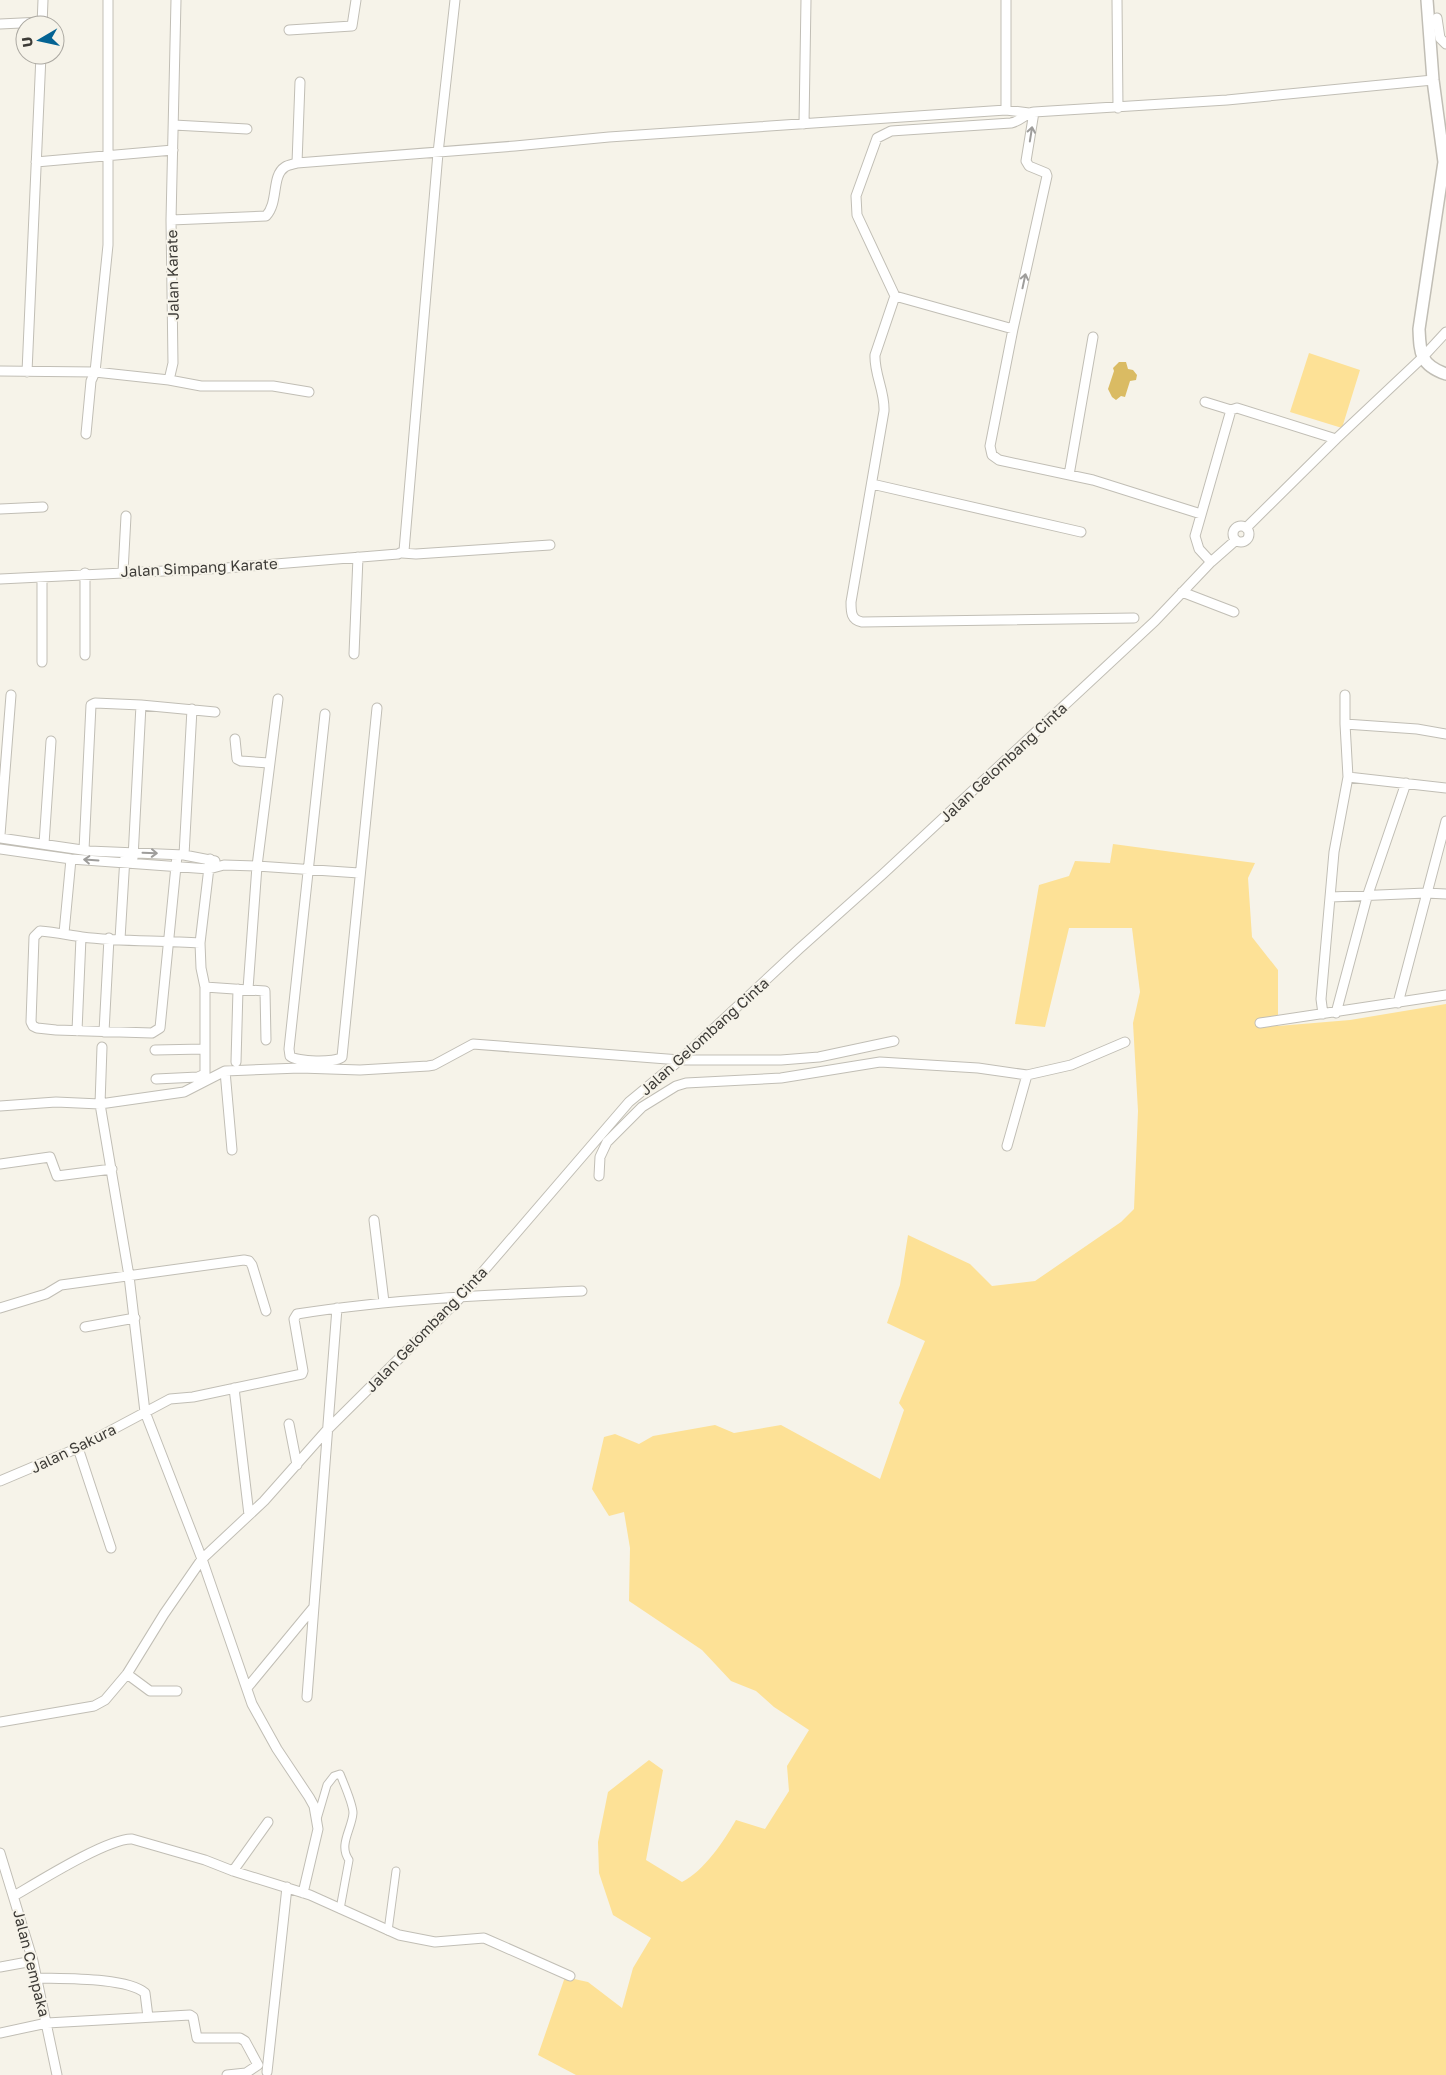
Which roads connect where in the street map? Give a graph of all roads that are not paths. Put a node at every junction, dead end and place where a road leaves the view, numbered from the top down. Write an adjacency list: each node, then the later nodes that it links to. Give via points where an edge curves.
1 (43, 0): 10 (street)
2 (108, 0): 27 (street)
3 (176, 0): 23 (street, Jalan Karate)
4 (356, 0): 14 (street, via 352,26)
5 (455, 0): 26 (street)
6 (806, 0): 22 (street)
7 (1006, 0): 20 (street)
8 (1117, 0): 19 (street)
9 (1427, 0): 11 (street)
10 (42, 15)
11 (1437, 18): 15 (street, via 1440,38); 17 (street)
12 (0, 24): 13 (street)
13 (15, 24)
14 (289, 30)
15 (1446, 44)
16 (41, 65): 28 (street)
17 (1433, 80): 19 (street); 35 (street, via 1444,162 1419,329)
18 (300, 82): 29 (street)
19 (1118, 108): 21 (street)
20 (1006, 110): 21 (street); 22 (street)
21 (1032, 113): 31 (street, via 1011,123 891,131 876,138 855,205); 32 (street, one-way to 21, via 1047,176 1026,161)
22 (804, 124): 26 (street)
23 (174, 125): 24 (street); 25 (street, Jalan Karate)
24 (247, 129)
25 (173, 150): 27 (street); 30 (street, Jalan Karate)
26 (438, 153): 29 (street); 54 (street, via 405,548)
27 (109, 155): 28 (street); 38 (street, via 108,245)
28 (36, 162): 37 (street)
29 (297, 164): 30 (street, via 285,167 279,175 275,199 266,216)
30 (171, 220): 40 (street, Jalan Karate, via 173,363)
31 (895, 296): 32 (street); 47 (street, via 874,363 882,389 884,411)
32 (1013, 329): 46 (street, via 991,453 999,460)
33 (1446, 332): 35 (street)
34 (1093, 337): 46 (street)
35 (1422, 358): 39 (street); 45 (street)
36 (0, 371): 37 (street)
37 (27, 372): 38 (street)
38 (95, 372): 40 (street); 44 (street, via 91,381)
39 (1446, 374)
40 (169, 380): 41 (street, via 201,386 273,386)
41 (308, 392)
42 (1205, 402): 43 (street)
43 (1231, 410): 45 (street, via 1237,408); 50 (street)
44 (86, 434)
45 (1336, 438): 56 (street, Jalan Gelombang Cinta, via 1246,528 1240,526 1236,529 1236,540)
46 (1069, 475): 50 (street)
47 (872, 484): 52 (street); 63 (street, via 851,602 851,613 858,622)
48 (43, 507): 49 (street)
49 (0, 509)
50 (1201, 514): 56 (street, via 1196,542)
51 (126, 516): 57 (street)
52 (1081, 532)
53 (550, 545): 54 (street, Jalan Simpang Karate)
54 (400, 553): 55 (street, Jalan Simpang Karate)
55 (358, 557): 57 (street, Jalan Simpang Karate, via 226,568); 64 (street)
56 (1211, 562): 61 (street, Jalan Gelombang Cinta)
57 (123, 572): 58 (street, Jalan Simpang Karate)
58 (85, 573): 59 (street, Jalan Simpang Karate); 65 (street)
59 (42, 576): 60 (street, Jalan Simpang Karate); 66 (street)
60 (0, 579)
61 (1182, 592): 62 (street); 125 (street, Jalan Gelombang Cinta, via 1155,621)
62 (1234, 612)
63 (1134, 618)
64 (354, 654)
65 (85, 656)
66 (42, 662)
67 (11, 695): 84 (street)
68 (1345, 695): 75 (street)
69 (278, 699): 79 (street)
70 (141, 705): 72 (street); 87 (street, via 91,705); 88 (street)
71 (377, 708): 99 (street)
72 (192, 709): 73 (street); 90 (street)
73 (215, 712)
74 (325, 714): 98 (street)
75 (1345, 724): 76 (street); 80 (street)
76 (1446, 734)
77 (236, 739): 79 (street, via 237,759)
78 (50, 741): 85 (street)
79 (269, 763): 96 (street)
80 (1348, 778): 81 (street); 102 (street, via 1334,852)
81 (1406, 783): 82 (street); 103 (street)
82 (1446, 788)
83 (1446, 821): 100 (street)
84 (0, 836): 85 (street)
85 (42, 844): 87 (street); 89 (street)
86 (0, 849): 89 (street)
87 (84, 850): 88 (street)
88 (129, 853): 90 (street, one-way to 90); 93 (street)
89 (38, 854): 91 (street)
90 (181, 855): 92 (street); 95 (street)
91 (71, 859): 93 (street, one-way to 91); 104 (street)
92 (210, 859): 94 (street); 97 (street)
93 (128, 863): 95 (street); 107 (street)
94 (224, 865): 96 (street); 97 (street)
95 (176, 866): 97 (street); 108 (street)
96 (257, 866): 98 (street); 111 (street)
97 (210, 868): 109 (street)
98 (307, 869): 99 (street); 99 (street, via 289,1049 290,1056 296,1060 335,1061 342,1057)
99 (359, 873)
100 (1426, 893): 101 (street); 103 (street); 113 (street)
101 (1446, 894)
102 (1331, 897): 103 (street); 115 (street, via 1321,999)
103 (1368, 897): 114 (street)
104 (64, 932): 105 (street); 117 (street, via 40,931 34,937 31,1022 37,1028)
105 (81, 937): 106 (street); 117 (street)
106 (109, 938): 107 (street); 118 (street)
107 (120, 939): 108 (street)
108 (169, 941): 109 (street); 118 (street, via 159,1030 152,1033)
109 (200, 943): 110 (street)
110 (205, 987): 111 (street); 123 (street)
111 (243, 989): 119 (street, via 264,990 266,993); 126 (street)
112 (1446, 995): 113 (street)
113 (1398, 1003): 114 (street)
114 (1336, 1013): 115 (street)
115 (1323, 1014): 116 (street)
116 (1260, 1023)
117 (77, 1031): 118 (street)
118 (104, 1032)
119 (266, 1040)
120 (894, 1041): 125 (street, via 819,1057)
121 (1125, 1042): 128 (street, via 1071,1065)
122 (102, 1047): 130 (street)
123 (204, 1049): 124 (street); 129 (street, via 203,1076)
124 (156, 1050)
125 (680, 1060): 127 (street, via 473,1044 428,1066); 140 (street, Jalan Gelombang Cinta, via 629,1102)
126 (236, 1062)
127 (225, 1071): 130 (street, via 184,1092); 133 (street)
128 (1026, 1075): 132 (street); 136 (street, via 978,1068 880,1062 781,1078 686,1083 642,1107 607,1142 600,1157)
129 (156, 1079)
130 (100, 1104): 131 (street, via 56,1102); 135 (street)
131 (0, 1106)
132 (1007, 1146)
133 (232, 1150)
134 (0, 1164): 135 (street, via 50,1156 57,1176)
135 (112, 1169): 138 (street)
136 (599, 1176)
137 (374, 1220): 141 (street)
138 (128, 1276): 142 (street, via 58,1286 42,1295); 144 (street, via 247,1260 252,1265); 145 (street)
139 (582, 1291): 140 (street)
140 (462, 1296): 141 (street); 150 (street, Jalan Gelombang Cinta)
141 (384, 1302): 143 (street)
142 (0, 1308)
143 (337, 1308): 147 (street, Jalan Sakura, via 294,1317 302,1373); 150 (street)
144 (266, 1312)
145 (135, 1318): 146 (street); 148 (street)
146 (85, 1327)
147 (234, 1388): 148 (street, Jalan Sakura, via 170,1399); 154 (street)
148 (145, 1412): 151 (street, Jalan Sakura); 156 (street)
149 (290, 1424): 152 (street)
150 (327, 1430): 152 (street, Jalan Gelombang Cinta); 157 (street)
151 (78, 1448): 153 (street, Jalan Sakura); 155 (street)
152 (297, 1464): 154 (street, Jalan Gelombang Cinta)
153 (0, 1481)
154 (249, 1515): 156 (street, Jalan Gelombang Cinta)
155 (111, 1548)
156 (202, 1560): 158 (street, Jalan Gelombang Cinta); 159 (street)
157 (313, 1608): 159 (street); 161 (street)
158 (127, 1674): 160 (street, via 150,1692); 162 (street, Jalan Gelombang Cinta, via 105,1700 94,1706)
159 (248, 1688): 163 (street, via 257,1714 310,1797)
160 (177, 1691)
161 (307, 1697)
162 (0, 1722)
163 (317, 1819): 169 (street, via 318,1829); 171 (street, via 327,1785 340,1774 353,1813 346,1836 349,1860)
164 (268, 1822): 166 (street)
165 (0, 1853): 170 (street, Jalan Cempaka)
166 (233, 1871): 168 (street); 170 (street, via 139,1840 122,1839)
167 (396, 1871): 172 (street)
168 (287, 1887): 169 (street); 182 (street)
169 (303, 1893): 171 (street)
170 (14, 1896): 173 (street, Jalan Cempaka)
171 (340, 1909): 172 (street)
172 (388, 1931): 175 (street, via 435,1942 484,1938)
173 (33, 1961): 174 (street); 176 (street, Jalan Cempaka)
174 (0, 1967)
175 (570, 1976)
176 (36, 1978): 177 (street, via 103,1980 138,1989 145,1993); 178 (street, Jalan Cempaka)
177 (148, 2017): 178 (street); 180 (street, via 190,2015 197,2038 240,2038)
178 (47, 2023): 179 (street); 183 (street, Jalan Cempaka)
179 (0, 2032)
180 (258, 2066): 181 (street); 182 (street)
181 (247, 2074): 184 (street)
182 (271, 2074)
183 (57, 2075)
184 (226, 2075)

